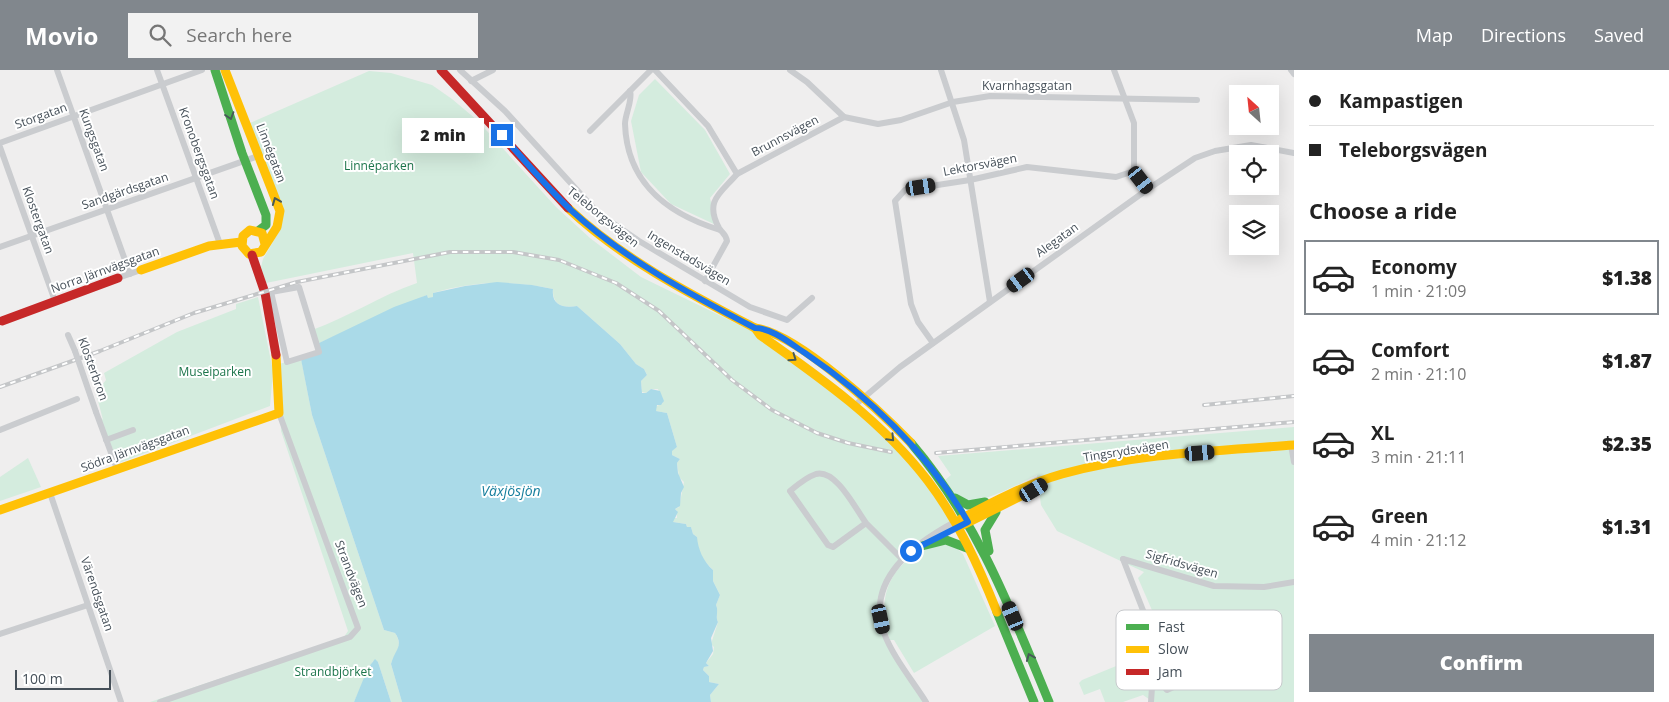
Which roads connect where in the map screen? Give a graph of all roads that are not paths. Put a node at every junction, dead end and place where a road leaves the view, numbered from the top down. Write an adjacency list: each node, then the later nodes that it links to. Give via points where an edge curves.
1 (57, 70): 21 (street, Kungsgatan)
2 (157, 70): 16 (street, Kronobergsgatan)
3 (202, 70): 16 (street, Storgatan)
4 (216, 70): 28 (street, Linnégatan, one-way to 28)
5 (225, 70): 27 (street, Linnégatan)
6 (441, 70): 51 (street, Teleborgsvägen, via 573,212 648,269)
7 (460, 70): 15 (street, Ingenstadsvägen)
8 (493, 70): 15 (street)
9 (653, 70): 17 (street); 30 (street, via 708,126)
10 (790, 70): 22 (street)
11 (940, 70): 20 (street)
12 (1114, 70): 18 (street)
13 (1291, 70): 14 (street)
14 (1294, 74)
15 (471, 81): 46 (street, Ingenstadsvägen, via 505,111 598,213)
16 (162, 84): 21 (street, Storgatan); 31 (street, Kronobergsgatan)
17 (630, 91): 23 (street); 35 (street, via 625,125 628,145 643,183 652,194 685,216)
18 (1126, 98): 19 (street, Kvarnhagsgatan); 20 (street, Kvarnhagsgatan, via 990,96); 29 (street, via 1134,123)
19 (1197, 100)
20 (953, 102): 22 (street, Kvarnhagsgatan, via 901,120 878,124); 32 (street, via 964,140)
21 (74, 116): 24 (street, Storgatan); 34 (street, Kungsgatan)
22 (844, 117): 30 (street, Brunnsvägen)
23 (590, 131)
24 (0, 143)
25 (0, 147): 37 (street, Klostergatan)
26 (1294, 153): 33 (street, Alegatan, via 1251,145 1215,150 1195,158)
27 (258, 156): 28 (street, Sandgärdsgatan); 40 (street, Linnégatan, one-way to 27, via 279,224 280,211)
28 (245, 160): 31 (street, Sandgärdsgatan); 36 (street, Linnégatan, via 267,221)
29 (1134, 170): 32 (street, Lektorsvägen, via 1116,177 1027,167); 33 (street)
30 (737, 174): 35 (street, Brunnsvägen, via 716,194 714,216)
31 (196, 177): 34 (street, Sandgärdsgatan); 39 (street, Kronobergsgatan)
32 (970, 180): 49 (street); 53 (street, Lektorsvägen, via 905,190 896,201 911,304 918,322)
33 (1148, 189): 49 (street, Alegatan)
34 (106, 209): 37 (street, Sandgärdsgatan); 44 (street, Kungsgatan)
35 (720, 230): 46 (street, Brunnsvägen, via 727,238 726,244)
36 (258, 231): 38 (street, via 250,230); 40 (street)
37 (31, 236): 41 (street, Sandgärdsgatan); 48 (street, Klostergatan)
38 (242, 239): 39 (street, Norra Järnvägsgatan, via 224,239); 42 (street, via 244,251)
39 (220, 244): 43 (street, Norra Järnvägsgatan)
40 (265, 244): 42 (street, via 260,253)
41 (0, 247)
42 (252, 254): 58 (street, via 267,295 272,321)
43 (142, 270): 44 (street, Norra Järnvägsgatan)
44 (130, 274): 45 (street, Norra Järnvägsgatan)
45 (118, 278): 48 (street, Norra Järnvägsgatan)
46 (704, 281): 47 (street, Ingenstadsvägen, via 750,307 782,320 792,318)
47 (812, 298)
48 (55, 301): 50 (street, Norra Järnvägsgatan)
49 (990, 302): 53 (street, Alegatan)
50 (1, 321)
51 (755, 328): 55 (street, Teleborgsvägen, via 763,328 794,346); 57 (street, Teleborgsvägen, one-way to 57)
52 (68, 335): 61 (street, Klosterbron, bridge)
53 (933, 343): 55 (street, Alegatan)
54 (319, 352): 54 (street, via 299,287 271,292 287,362)
55 (864, 397): 57 (street, Alegatan); 67 (street, Teleborgsvägen, via 912,446)
56 (77, 399): 59 (street)
57 (855, 405): 73 (street, Teleborgsvägen, one-way to 73, via 910,458)
58 (279, 412): 64 (street, Södra Järnvägsgatan); 83 (street, Strandvägen, via 358,628 350,637)
59 (0, 430)
60 (132, 430): 61 (street)
61 (106, 440): 64 (street, Klosterbron)
62 (1293, 445): 63 (street); 65 (street, Tingsrydsvägen, via 1131,460)
63 (1294, 462)
64 (117, 468): 66 (street, Södra Järnvägsgatan)
65 (1053, 479): 68 (street, Tingsrydsvägen); 69 (street, Tingsrydsvägen)
66 (50, 493): 70 (street, Södra Järnvägsgatan); 79 (street, Värendsgatan)
67 (952, 496): 68 (street, via 972,505); 71 (street, Teleborgsvägen)
68 (1004, 497): 71 (street, Tingsrydsvägen)
69 (1001, 506): 71 (street, Tingsrydsvägen); 77 (street, via 988,520 983,533)
70 (0, 510)
71 (967, 520): 73 (street, Tingsrydsvägen); 77 (street, Teleborgsvägen)
72 (866, 523): 72 (street, via 833,477 823,473 814,475 790,491 828,545 833,547); 76 (street)
73 (955, 526): 74 (street, Teleborgsvägen); 75 (street)
74 (967, 548): 75 (street, via 946,540); 85 (street, Teleborgsvägen)
75 (915, 549): 76 (street)
76 (902, 559): 84 (street, via 886,583 881,619 887,641)
77 (993, 571): 86 (street, Teleborgsvägen, one-way to 77)
78 (1294, 582): 80 (street, Sigfridsvägen, via 1264,587 1214,586 1123,559)
79 (88, 604): 81 (street); 82 (street, Värendsgatan)
80 (1143, 610)
81 (0, 634)
82 (122, 702)
83 (160, 702)
84 (926, 702)
85 (1034, 702)
86 (1049, 702)

